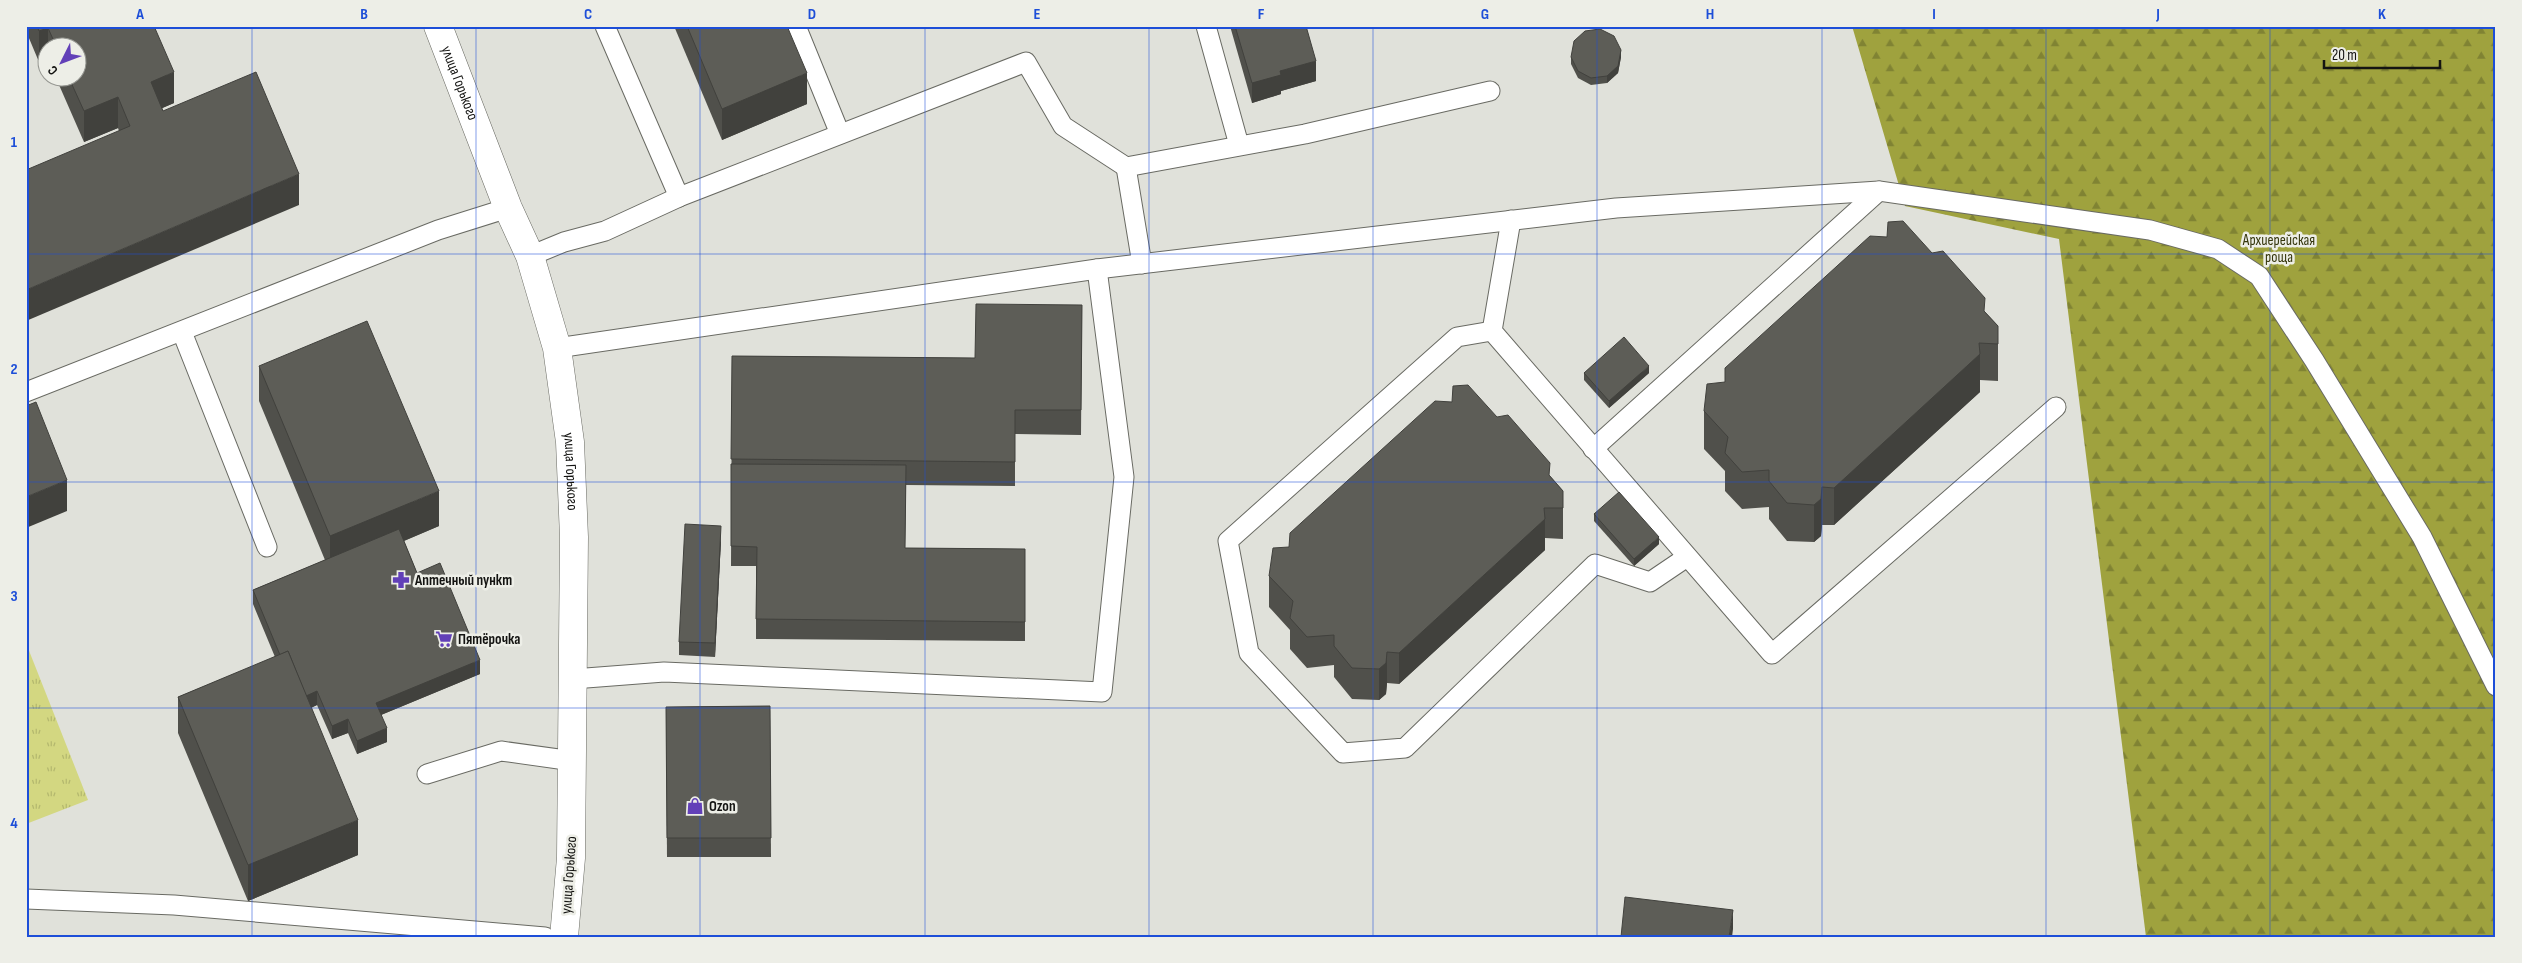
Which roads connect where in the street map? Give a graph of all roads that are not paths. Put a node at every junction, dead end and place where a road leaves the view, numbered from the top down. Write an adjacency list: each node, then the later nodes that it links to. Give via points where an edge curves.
1 (438, 26): 11 (street, улица Горького)
2 (605, 26): 10 (lane)
3 (796, 26): 6 (lane)
4 (1206, 26): 7 (lane)
5 (1490, 92): 7 (lane, via 1305,134)
6 (840, 134): 8 (lane, via 1026,62 1064,126); 10 (lane)
7 (1240, 145): 8 (lane)
8 (1126, 167): 14 (lane)
9 (1880, 191): 12 (lane, via 1616,208); 21 (lane); 25 (lane, via 2150,230 2218,249 2259,276 2422,537)
10 (679, 198): 13 (lane, via 605,231 564,242)
11 (508, 208): 13 (street, улица Горького); 17 (lane, via 438,230)
12 (1510, 220): 14 (lane); 16 (lane)
13 (530, 256): 18 (street, улица Горького)
14 (1142, 264): 15 (lane)
15 (1098, 269): 18 (lane); 24 (lane, via 1124,478 1102,692 664,672)
16 (1492, 331): 21 (lane); 23 (lane, via 1457,337 1228,541 1250,653 1343,753 1405,748 1595,564 1650,582)
17 (182, 332): 19 (lane); 22 (lane)
18 (557, 348): 24 (street, улица Горького, via 570,452 574,537)
19 (26, 392)
20 (2056, 406): 23 (lane, via 1772,654)
21 (1593, 449): 23 (lane)
22 (267, 547)
23 (1687, 557)
24 (573, 679): 26 (street, улица Горького)
25 (2496, 686)
26 (573, 761): 27 (lane, via 501,751); 30 (street, улица Горького, via 571,858)
27 (427, 774)
28 (26, 900): 29 (lane, via 174,905)
29 (545, 937)
30 (564, 937)

